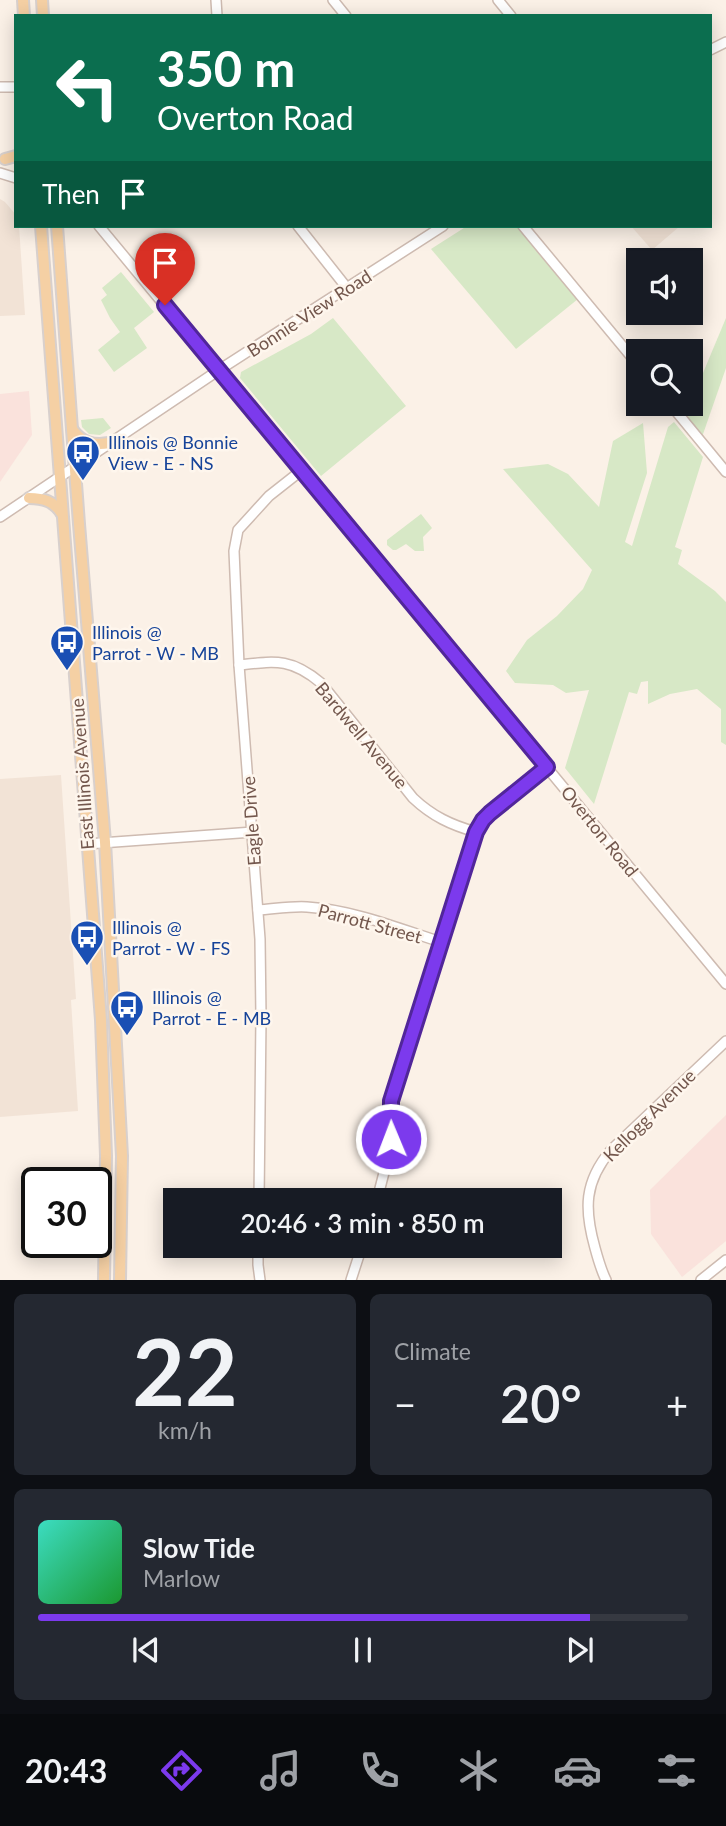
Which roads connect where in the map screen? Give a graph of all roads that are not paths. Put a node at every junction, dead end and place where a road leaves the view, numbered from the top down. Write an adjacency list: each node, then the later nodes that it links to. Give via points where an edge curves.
1 (333, 0): 3 (street)
2 (498, 0): 4 (street)
3 (344, 14)
4 (509, 14)
5 (41, 228): 12 (main road, East Illinois Avenue)
6 (57, 228): 13 (main road, East Illinois Avenue)
7 (101, 228): 15 (street, Overton Road)
8 (300, 228): 11 (street)
9 (440, 228): 11 (street, Bonnie View Road)
10 (525, 228): 14 (street)
11 (347, 288): 15 (street, Bonnie View Road)
12 (46, 312): 13 (main road); 22 (main road, East Illinois Avenue)
13 (63, 312): 17 (main road, East Illinois Avenue)
14 (626, 350)
15 (219, 370): 18 (street, Bonnie View Road); 20 (street, Overton Road)
16 (680, 416): 21 (street)
17 (72, 429): 18 (main road, via 85,441); 19 (main road, East Illinois Avenue)
18 (108, 443): 19 (street, Bonnie View Road)
19 (75, 466): 22 (street, Bonnie View Road); 26 (main road, East Illinois Avenue)
20 (302, 470): 28 (street, Eagle Drive, via 269,496 238,530 234,551); 29 (street, Overton Road)
21 (726, 472)
22 (59, 477): 23 (street, Bonnie View Road); 24 (main road, East Illinois Avenue)
23 (29, 498): 24 (main road, via 48,501); 25 (street, Bonnie View Road)
24 (62, 515): 27 (main road, East Illinois Avenue)
25 (0, 517)
26 (87, 627): 27 (main road); 30 (main road, East Illinois Avenue)
27 (71, 629): 31 (main road, East Illinois Avenue)
28 (239, 665): 32 (street, Eagle Drive); 33 (street, Bardwell Avenue, via 274,661 307,671 426,811)
29 (547, 767): 33 (street, via 490,813); 38 (street, Overton Road)
30 (99, 769): 31 (main road); 34 (main road, East Illinois Avenue)
31 (82, 771): 35 (main road, East Illinois Avenue)
32 (253, 832): 34 (street); 36 (street, Eagle Drive)
33 (476, 832): 37 (street)
34 (105, 842): 35 (street); 39 (main road, East Illinois Avenue)
35 (87, 844): 40 (main road, East Illinois Avenue)
36 (258, 910): 37 (street, Parrott Street, via 327,909); 42 (street, Eagle Drive)
37 (440, 942): 43 (street, via 391,1101 390,1146)
38 (726, 984)
39 (115, 1018): 40 (main road); 48 (main road, East Illinois Avenue, via 122,1156)
40 (101, 1020): 47 (main road, East Illinois Avenue)
41 (726, 1041): 51 (street, Kellogg Avenue, via 611,1150 594,1174 586,1207 588,1226)
42 (259, 1188)
43 (380, 1188)
44 (259, 1258): 49 (street)
45 (358, 1258): 50 (street)
46 (726, 1260): 52 (street)
47 (104, 1276): 48 (main road)
48 (120, 1277)
49 (260, 1280)
50 (351, 1280)
51 (606, 1280)
52 (701, 1280)

